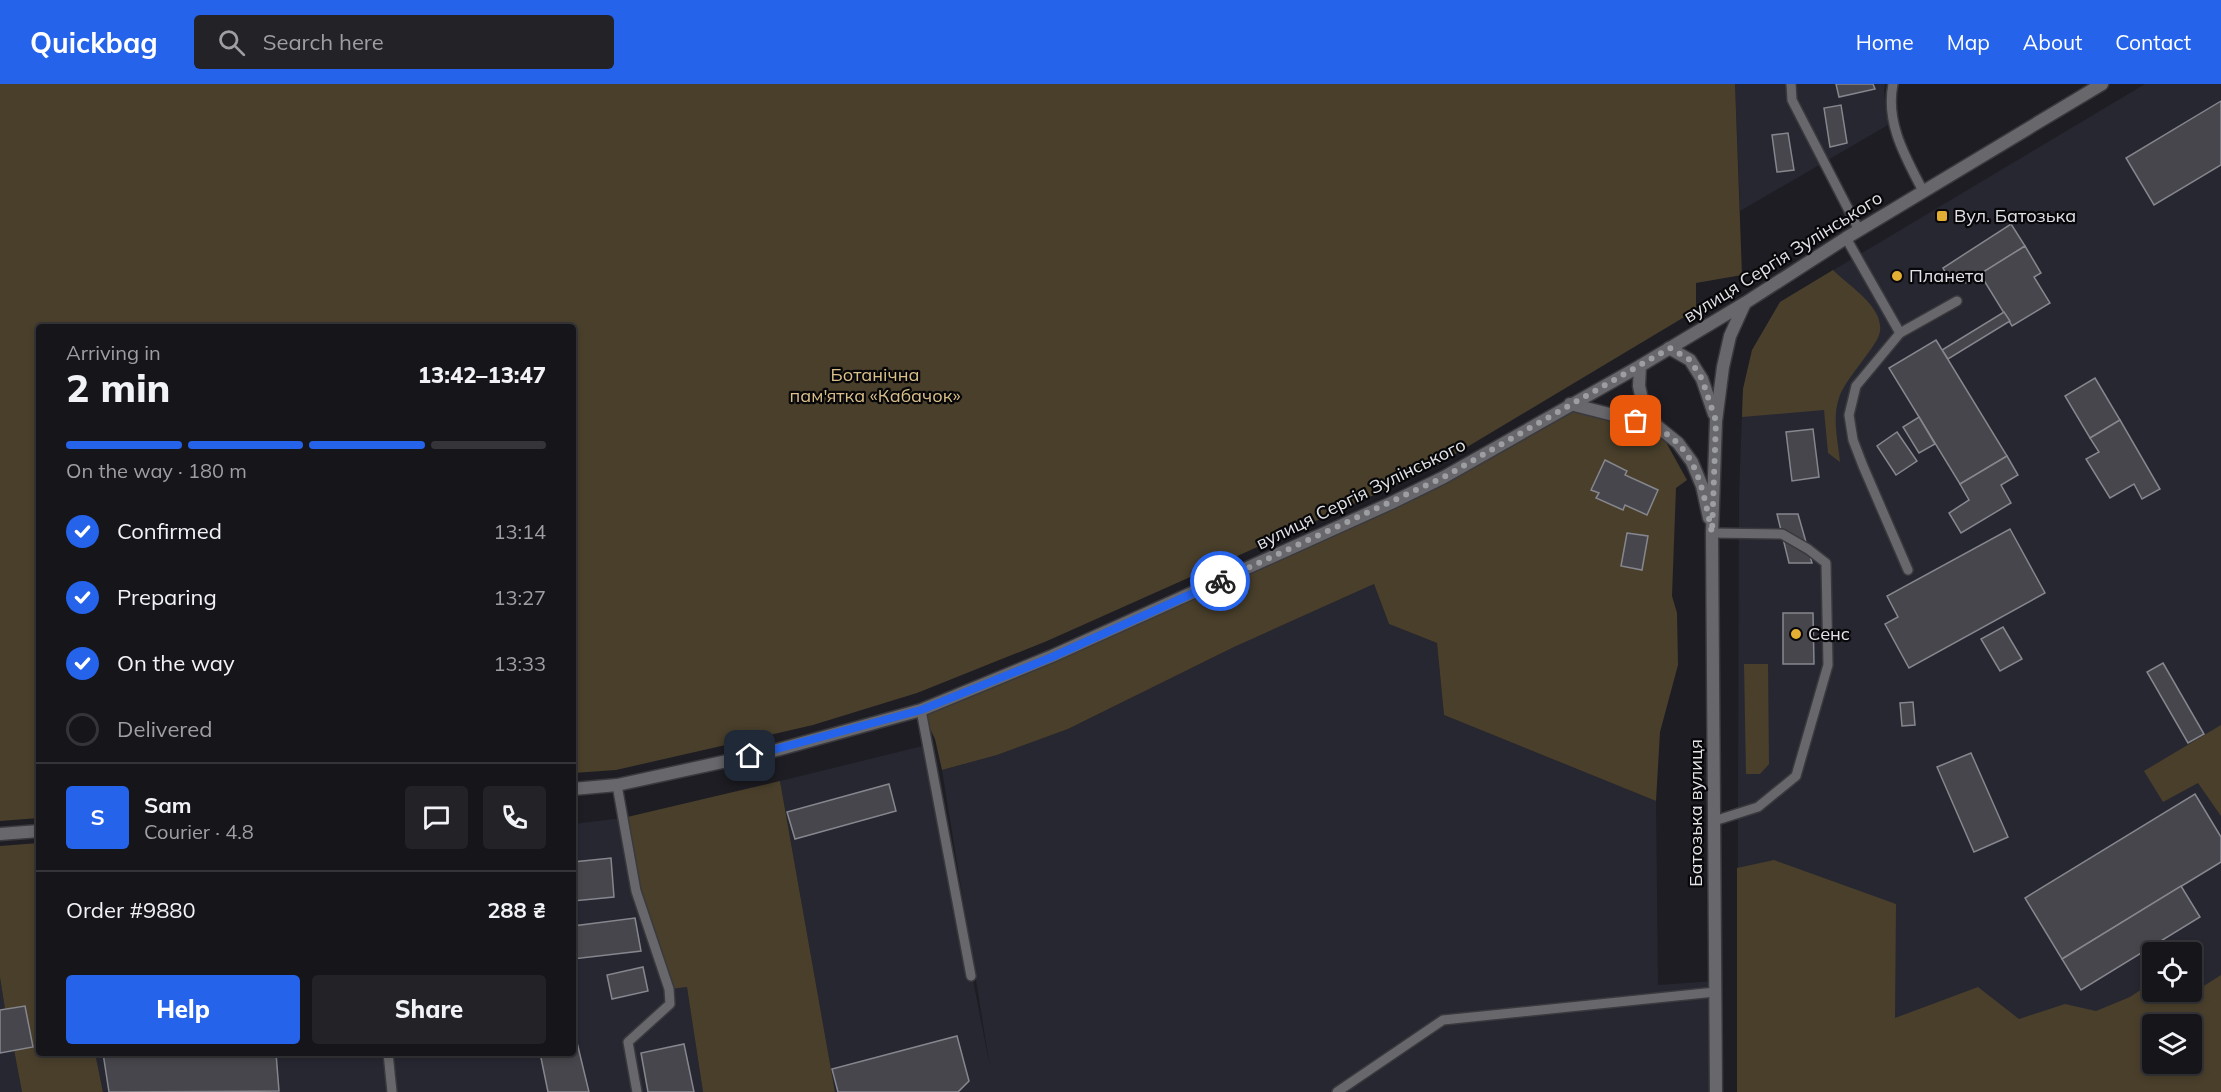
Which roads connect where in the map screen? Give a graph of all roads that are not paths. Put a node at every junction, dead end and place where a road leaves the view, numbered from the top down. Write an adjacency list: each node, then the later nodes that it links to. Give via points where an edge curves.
1 (1791, 84): 5 (lane, via 1792,100)
2 (1893, 84): 4 (lane, via 1892,119 1899,144)
3 (2102, 84): 4 (street, вулиця Сергія Зулінського)
4 (1923, 191): 5 (street, вулиця Сергія Зулінського)
5 (1859, 230): 6 (street, вулиця Сергія Зулінського)
6 (1846, 238): 8 (street, вулиця Сергія Зулінського); 9 (lane)
7 (1957, 301): 9 (lane)
8 (1745, 303): 10 (street, вулиця Сергія Зулінського); 13 (street, Батозька вулиця, via 1728,346)
9 (1900, 333): 16 (lane, via 1856,386 1849,415 1853,440)
10 (1670, 348): 11 (street, вулиця Сергія Зулінського); 13 (street, Батозька вулиця, via 1690,360 1696,369)
11 (1640, 366): 12 (street, вулиця Сергія Зулінського); 14 (street, Батозька вулиця, via 1643,404)
12 (1570, 404): 14 (street, Батозька вулиця); 17 (street, вулиця Сергія Зулінського, via 1391,503 1052,657)
13 (1716, 421): 15 (street, Батозька вулиця)
14 (1657, 426): 15 (street, Батозька вулиця, via 1678,443 1692,462 1702,486)
15 (1712, 533): 20 (street, Батозька вулиця); 20 (lane, via 1782,534 1826,563 1828,665 1796,776 1758,807)
16 (1908, 570)
17 (921, 710): 18 (street, вулиця Сергія Зулінського, via 773,751); 23 (lane)
18 (617, 785): 19 (street, вулиця Сергія Зулінського); 27 (lane, via 636,891 669,989 670,1004 628,1042)
19 (576, 789)
20 (1714, 820): 24 (street, Батозька вулиця)
21 (36, 831): 22 (street)
22 (0, 834)
23 (971, 976)
24 (1715, 992): 28 (lane, via 1443,1020); 29 (street, Батозька вулиця)
25 (388, 1056): 26 (lane)
26 (392, 1092)
27 (637, 1092)
28 (1337, 1092)
29 (1716, 1092)

